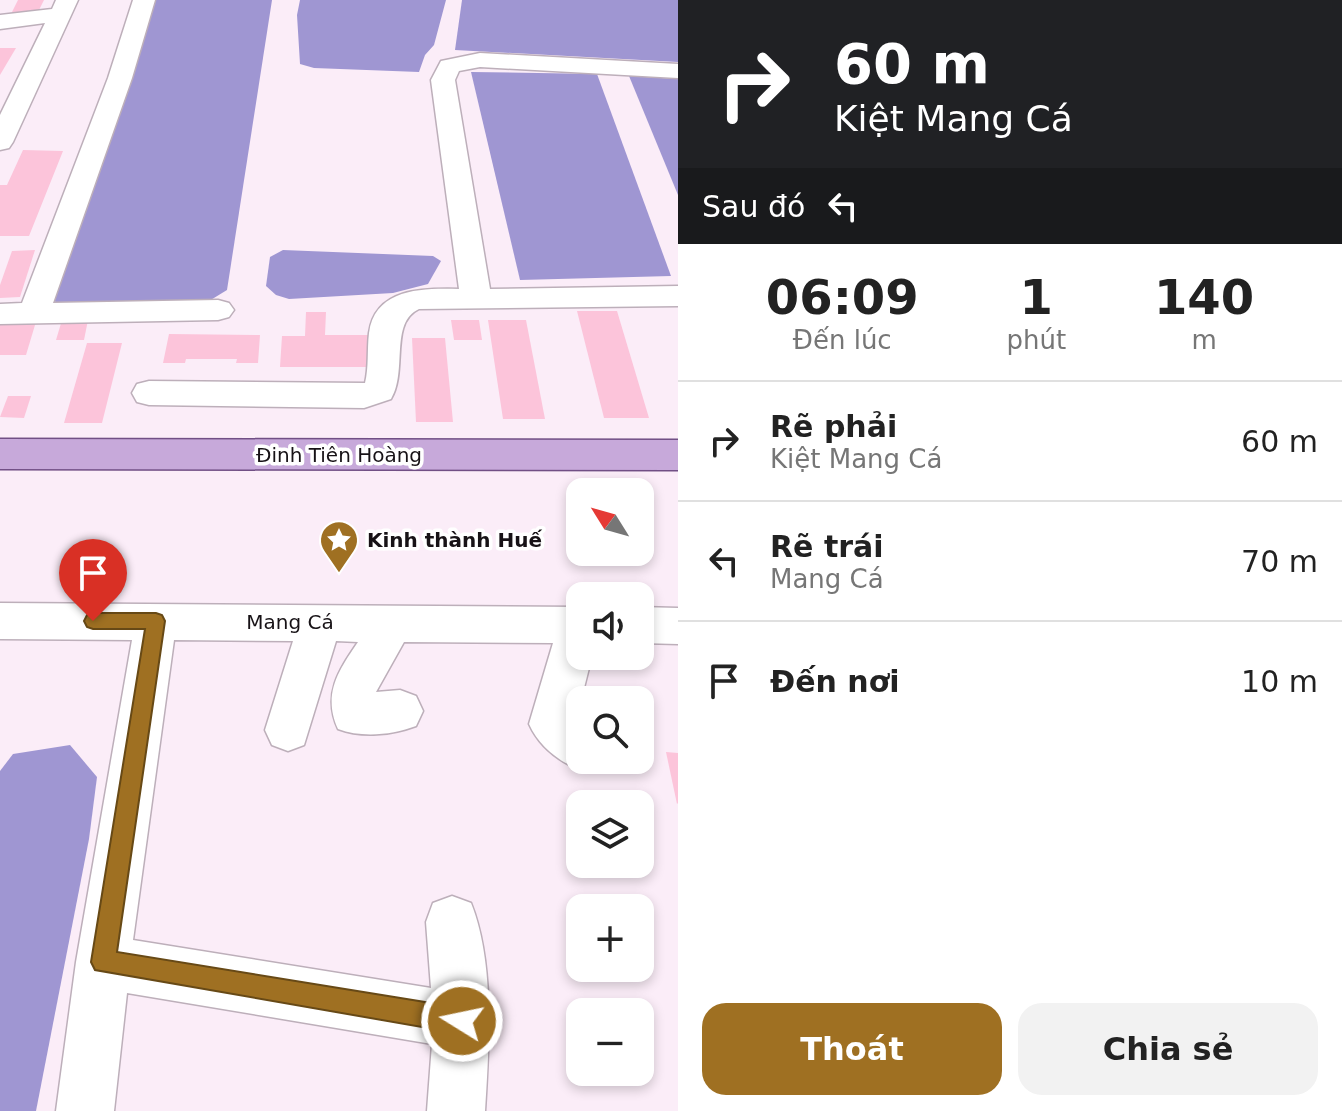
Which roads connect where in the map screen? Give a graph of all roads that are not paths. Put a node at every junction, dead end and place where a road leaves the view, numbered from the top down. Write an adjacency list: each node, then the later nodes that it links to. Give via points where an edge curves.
1 (144, 0): 9 (street)
2 (64, 7): 3 (street); 5 (street)
3 (0, 22)
4 (678, 71): 7 (street, via 480,60 449,66 443,80 446,116)
5 (0, 142)
6 (678, 296): 7 (street)
7 (476, 299): 11 (street, via 397,306 384,325 385,379 379,391 364,396)
8 (218, 310): 9 (street)
9 (34, 313): 10 (street)
10 (0, 314)
11 (149, 393)
12 (0, 454): 13 (main road, Đinh Tiên Hoàng)
13 (678, 455)
14 (0, 621): 15 (street, Mang Cá)
15 (156, 621): 16 (street, Mang Cá); 26 (street)
16 (320, 622): 17 (street, Mang Cá); 23 (street)
17 (393, 623): 18 (street, Mang Cá); 22 (street, via 354,685 354,714)
18 (566, 625)
19 (654, 625): 20 (street)
20 (678, 626)
21 (567, 670): 24 (street, via 552,724)
22 (400, 711)
23 (288, 730)
24 (566, 736)
25 (452, 922): 27 (street)
26 (103, 962): 27 (street); 28 (street)
27 (462, 1021): 29 (street)
28 (85, 1111)
29 (456, 1111)

